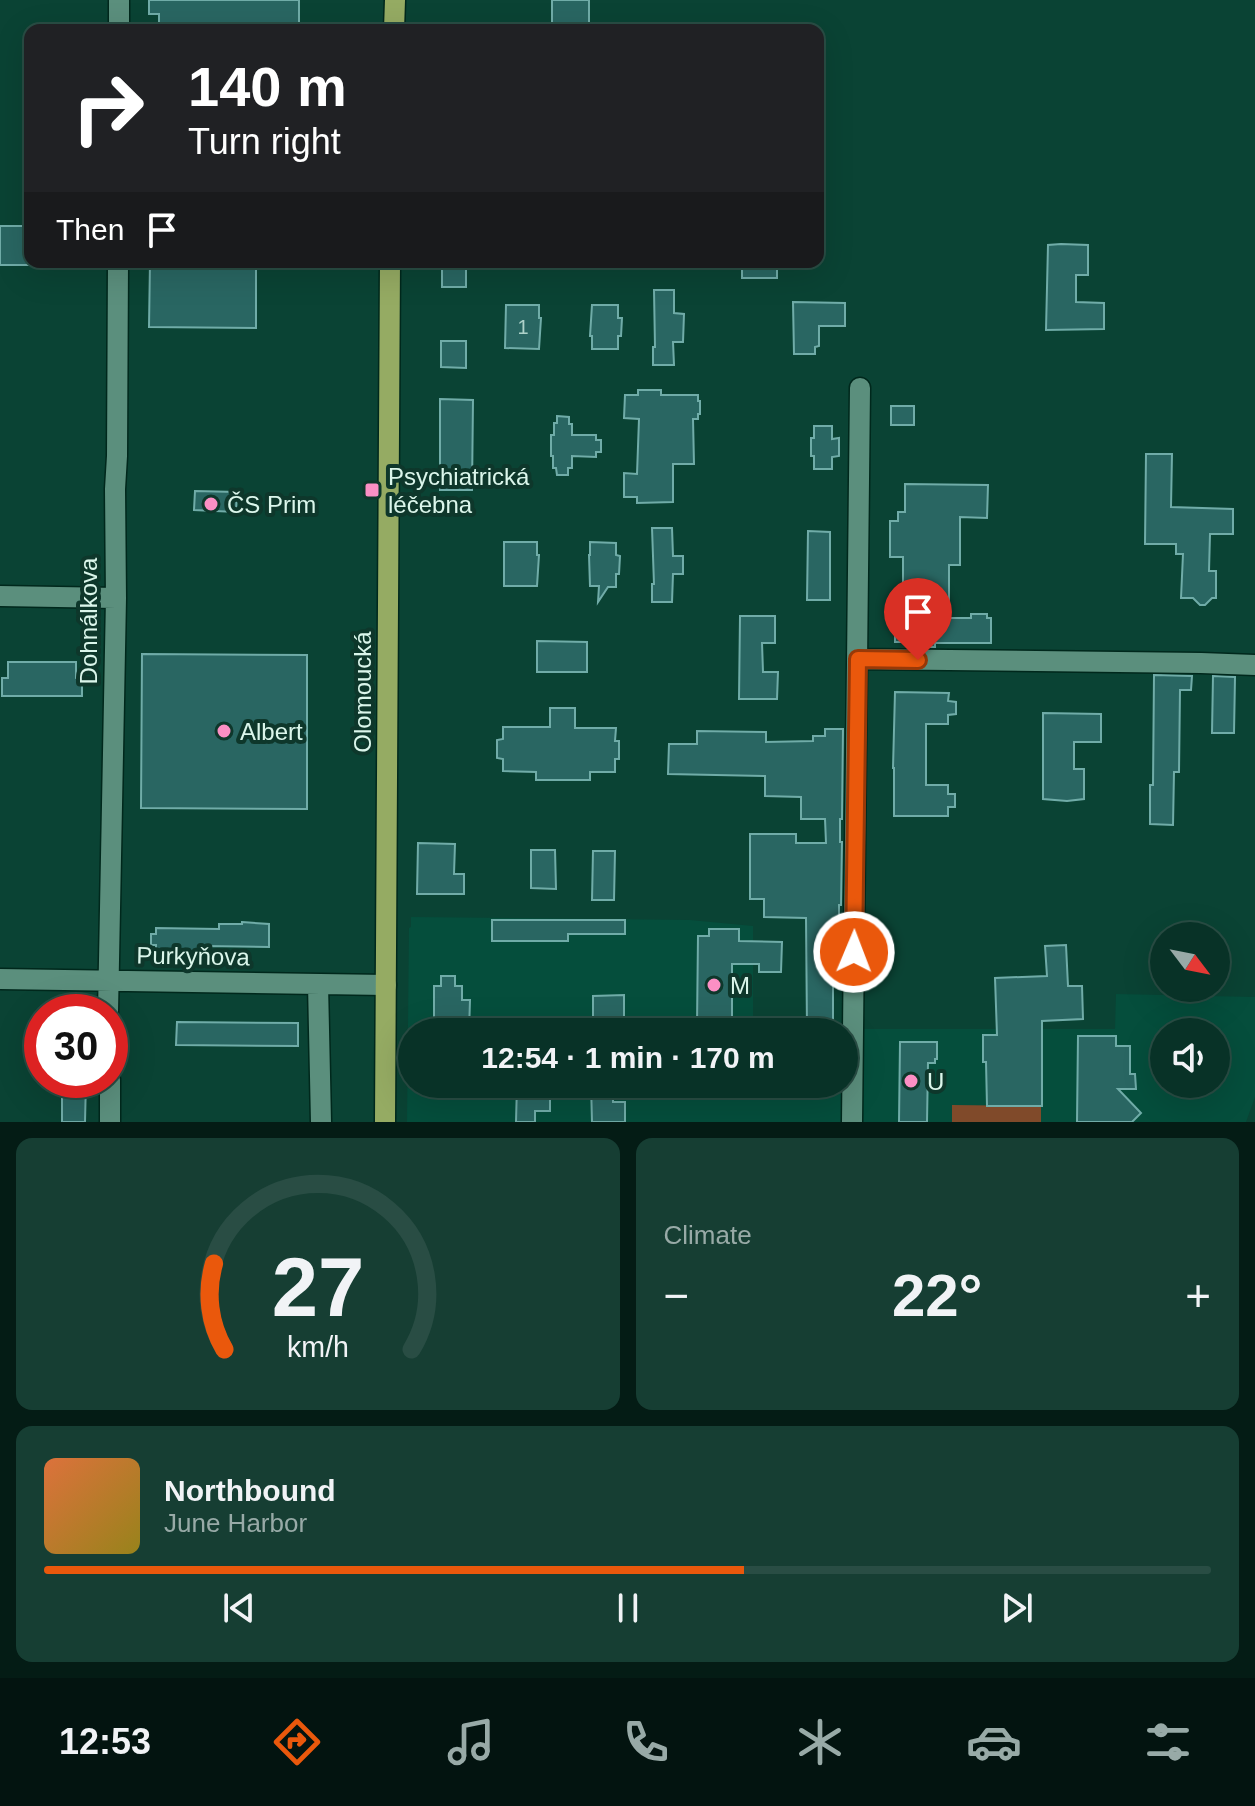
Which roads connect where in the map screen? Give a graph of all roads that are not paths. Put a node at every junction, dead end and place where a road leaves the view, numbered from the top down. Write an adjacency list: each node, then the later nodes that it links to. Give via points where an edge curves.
1 (119, 0): 3 (street)
2 (395, 0): 4 (main road)
3 (119, 24)
4 (394, 24)
5 (118, 268): 9 (street, Dohnálkova)
6 (390, 268): 15 (main road, Olomoucká)
7 (860, 388): 10 (street)
8 (0, 596): 9 (street)
9 (116, 598): 13 (street, Dohnálkova)
10 (858, 659): 11 (street); 21 (street)
11 (1255, 665)
12 (0, 979): 13 (street, Purkyňova)
13 (108, 980): 14 (street, Purkyňova); 16 (street)
14 (318, 984): 15 (street, Purkyňova); 19 (street)
15 (386, 985): 20 (main road, Olomoucká)
16 (108, 994)
17 (110, 1098): 18 (street)
18 (110, 1122)
19 (321, 1122)
20 (385, 1122)
21 (852, 1122)

